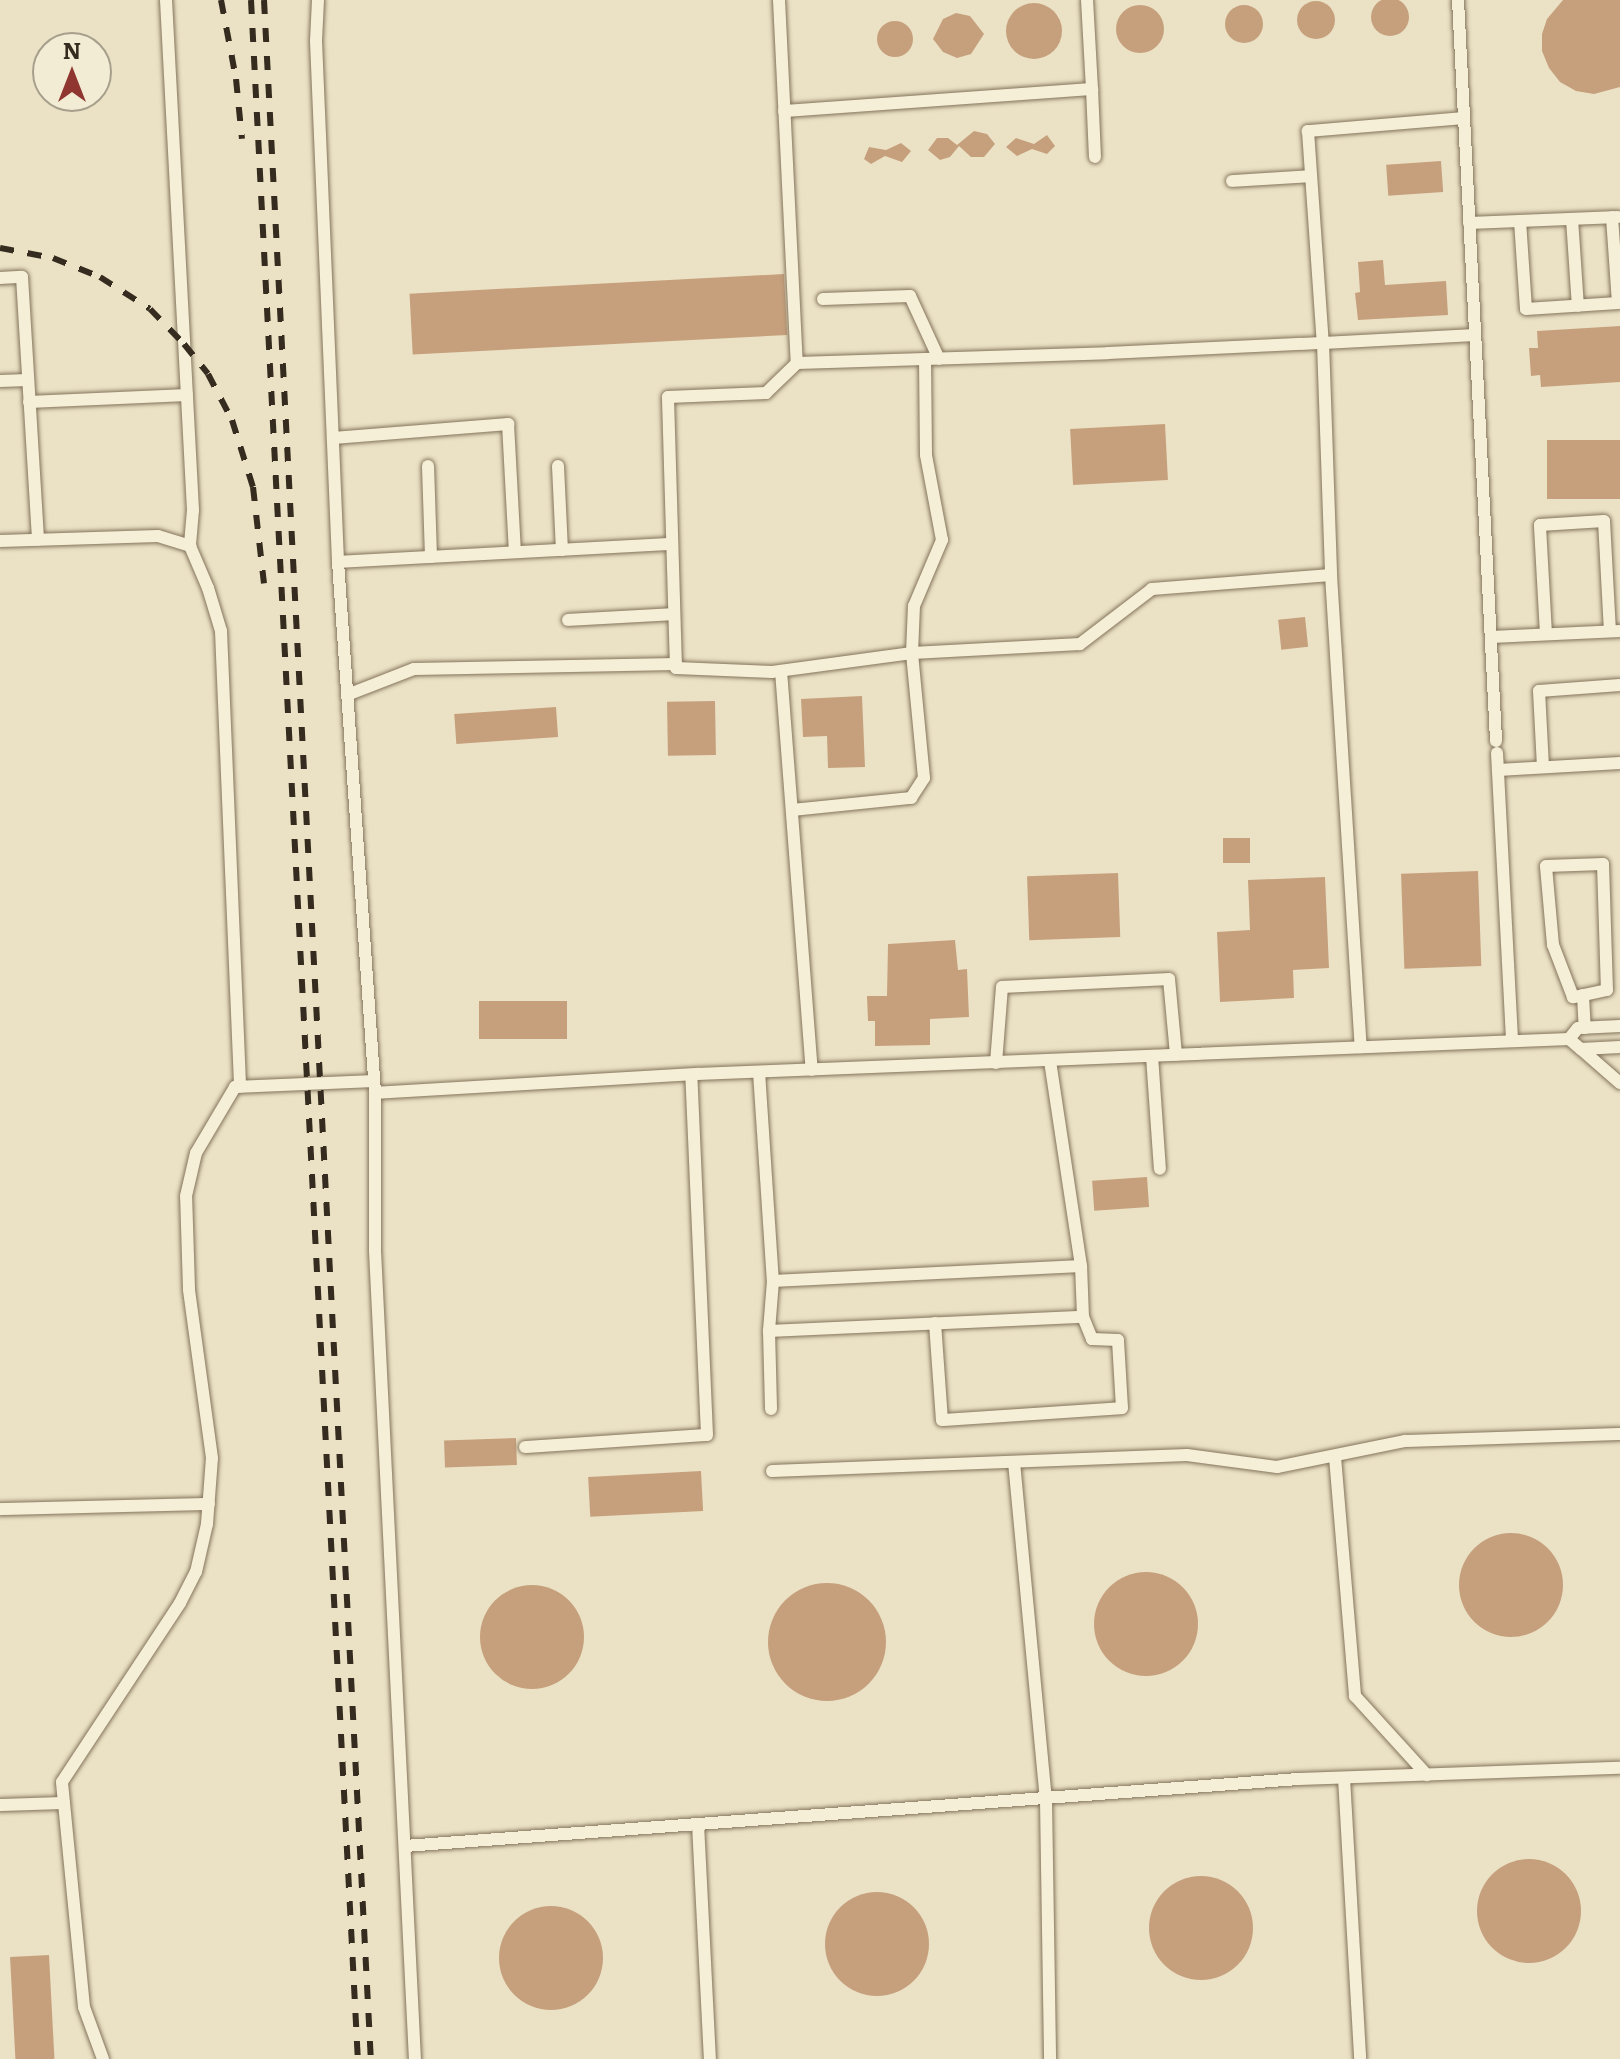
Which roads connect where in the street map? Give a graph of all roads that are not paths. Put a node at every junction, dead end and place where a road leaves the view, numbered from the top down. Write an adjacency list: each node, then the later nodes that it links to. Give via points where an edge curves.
1 (166, 0): 25 (lane)
2 (318, 0): 27 (lane)
3 (779, 0): 7 (lane)
4 (1087, 0): 6 (lane)
5 (1458, 0): 8 (lane)
6 (1092, 89): 7 (lane); 9 (lane)
7 (784, 111): 22 (lane)
8 (1464, 118): 10 (lane, via 1308,131); 15 (lane)
9 (1095, 157)
10 (1311, 176): 11 (lane); 20 (lane)
11 (1232, 181)
12 (1616, 217): 13 (lane); 18 (lane, via 1618,303)
13 (1572, 219): 14 (lane); 18 (lane)
14 (1520, 221): 15 (lane); 18 (lane, via 1526,309)
15 (1469, 223): 19 (lane)
16 (0, 278): 23 (lane, via 22,277)
17 (823, 299): 21 (lane, via 910,296)
18 (1578, 306)
19 (1475, 335): 20 (lane); 43 (lane)
20 (1323, 343): 21 (lane); 38 (lane)
21 (932, 359): 22 (lane); 44 (lane, via 926,455 942,540 914,606)
22 (797, 363): 32 (lane, via 766,393 668,397)
23 (28, 380): 24 (lane); 26 (lane)
24 (0, 381)
25 (187, 395): 26 (lane); 33 (lane)
26 (29, 402): 30 (lane)
27 (333, 438): 35 (lane, via 508,424); 37 (lane)
28 (428, 466): 36 (lane)
29 (558, 466): 34 (lane)
30 (38, 540): 31 (lane); 33 (lane, via 158,536)
31 (0, 541)
32 (672, 544): 34 (lane); 39 (lane)
33 (190, 546): 69 (lane, via 221,631)
34 (562, 550): 35 (lane)
35 (515, 552): 36 (lane)
36 (431, 557): 37 (lane)
37 (338, 562): 48 (lane)
38 (1331, 575): 44 (lane, via 1152,589 1080,644); 58 (lane)
39 (674, 614): 40 (lane); 45 (lane)
40 (568, 620)
41 (1615, 631): 42 (lane); 42 (lane, via 1604,521 1540,525)
42 (1546, 634): 43 (lane)
43 (1491, 637): 51 (lane)
44 (912, 653): 46 (lane); 52 (lane, via 924,778 911,798)
45 (676, 664): 46 (lane); 48 (lane, via 414,669)
46 (781, 671): 52 (lane)
47 (1620, 685): 50 (lane, via 1539,691)
48 (347, 695): 70 (lane)
49 (1620, 763): 50 (lane)
50 (1543, 767): 51 (lane)
51 (1498, 770): 57 (lane)
52 (792, 810): 65 (lane)
53 (1583, 995): 53 (lane, via 1607,990 1603,864 1546,866 1553,945 1573,997); 55 (lane)
54 (1620, 1026): 55 (lane)
55 (1585, 1028): 56 (lane)
56 (1569, 1039): 57 (lane); 60 (lane)
57 (1512, 1041): 58 (lane)
58 (1361, 1047): 61 (lane)
59 (1620, 1047): 60 (lane)
60 (1581, 1049): 68 (lane)
61 (1176, 1055): 62 (lane); 64 (lane, via 1169,979 1002,987)
62 (1152, 1056): 63 (lane); 71 (lane)
63 (1050, 1060): 64 (lane); 72 (lane)
64 (996, 1063): 65 (lane)
65 (812, 1070): 66 (lane)
66 (759, 1072): 67 (lane); 73 (lane)
67 (691, 1075): 70 (lane); 79 (lane, via 707,1435)
68 (1620, 1083)
69 (240, 1087): 70 (lane); 83 (lane, via 235,1087 196,1153 186,1196 189,1289 212,1458)
70 (374, 1087): 92 (lane, via 375,1251)
71 (1160, 1169)
72 (1081, 1266): 73 (lane); 74 (lane)
73 (773, 1281): 76 (lane)
74 (1083, 1317): 75 (lane); 75 (lane, via 1092,1339 1118,1340 1122,1408 942,1420)
75 (935, 1323): 76 (lane)
76 (769, 1331): 77 (lane)
77 (771, 1409)
78 (1620, 1434): 80 (lane, via 1405,1441)
79 (525, 1447)
80 (1335, 1457): 81 (lane, via 1277,1467 1187,1455); 86 (lane, via 1355,1696)
81 (1014, 1462): 82 (lane); 88 (lane)
82 (772, 1471)
83 (209, 1504): 84 (lane); 89 (lane, via 196,1572 62,1782)
84 (0, 1509)
85 (1620, 1768): 86 (lane)
86 (1427, 1775): 87 (lane)
87 (1344, 1778): 88 (lane); 97 (lane)
88 (1046, 1800): 91 (lane); 96 (lane)
89 (64, 1803): 90 (lane); 93 (lane, via 84,2007)
90 (0, 1805)
91 (698, 1824): 92 (lane); 95 (lane)
92 (405, 1846): 94 (lane)
93 (103, 2059)
94 (415, 2059)
95 (710, 2059)
96 (1050, 2059)
97 (1360, 2059)

